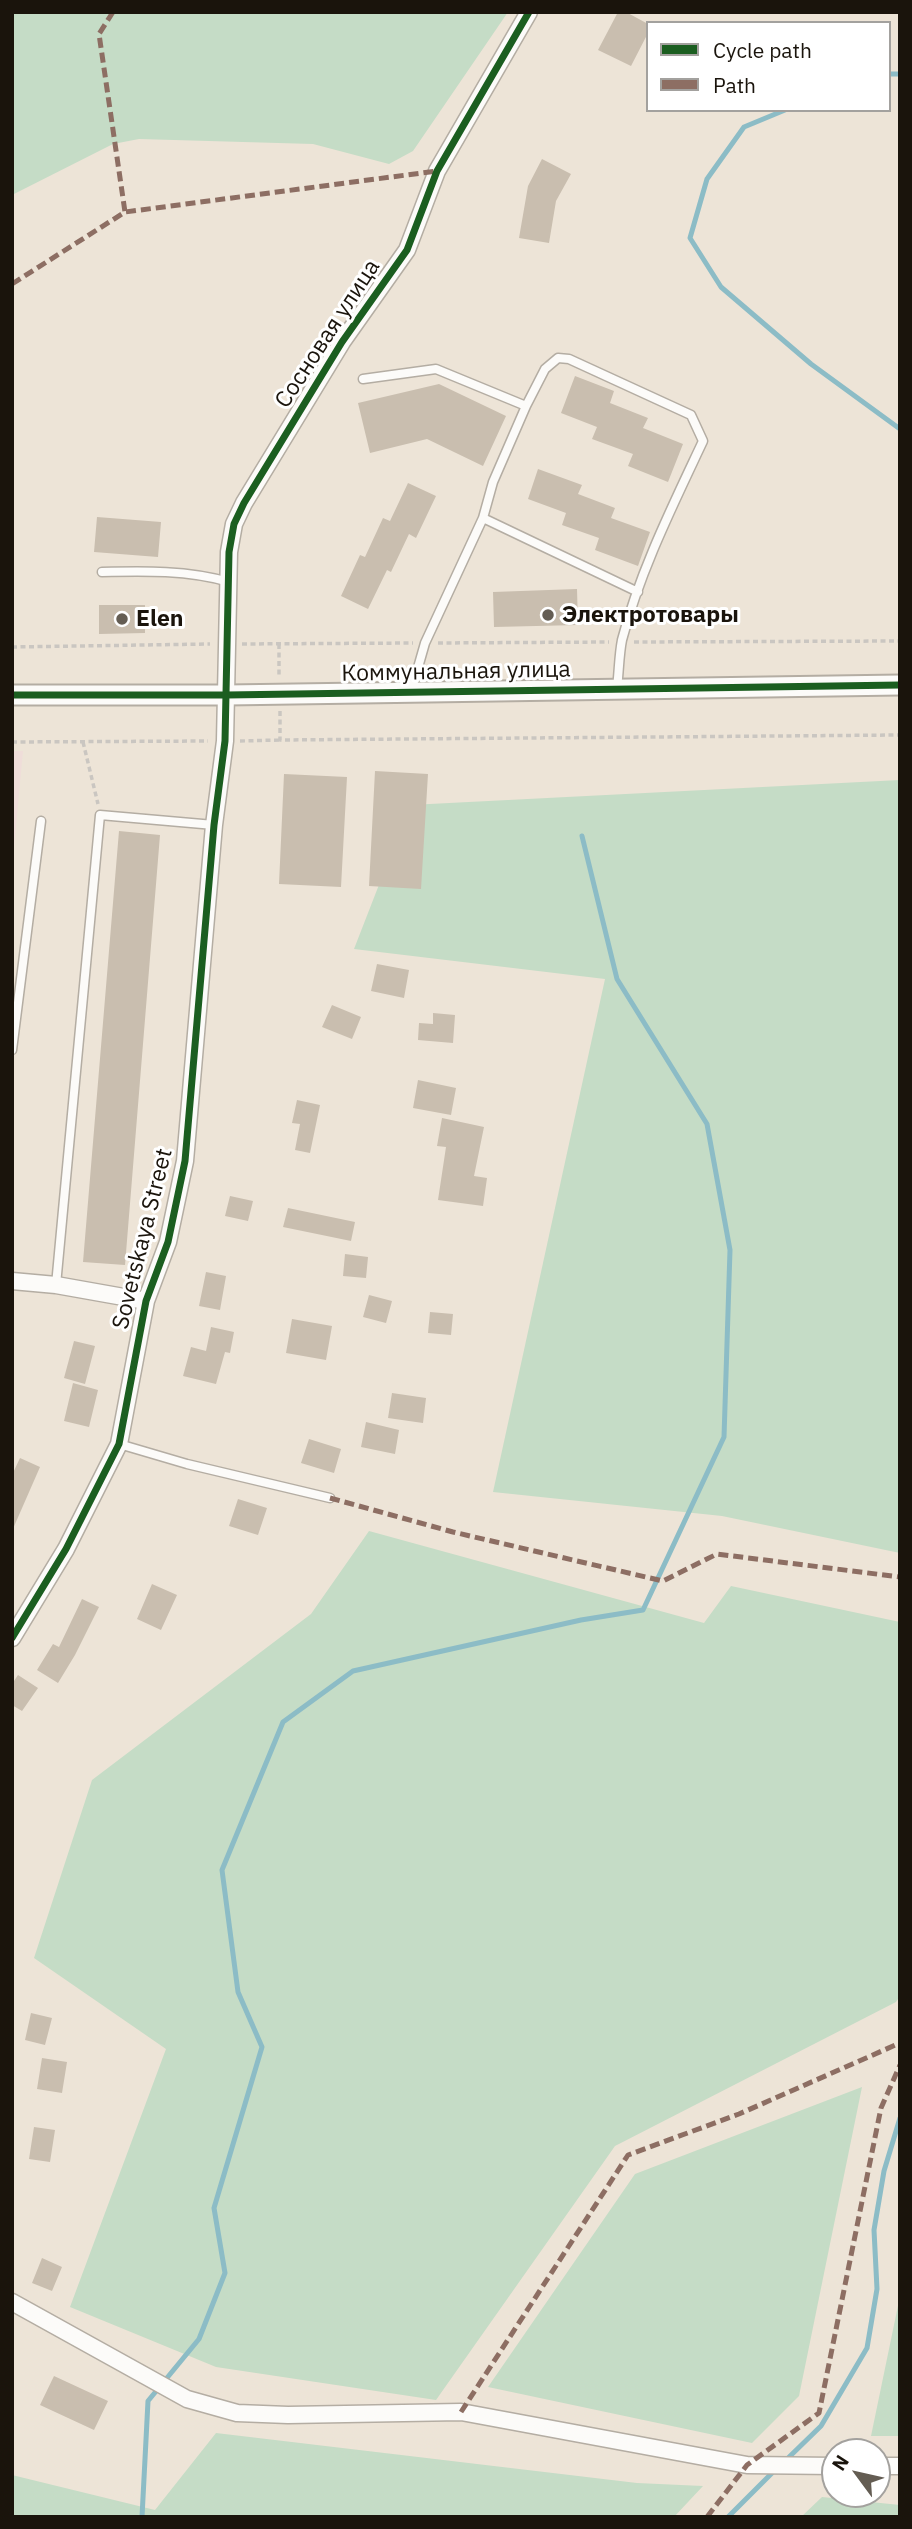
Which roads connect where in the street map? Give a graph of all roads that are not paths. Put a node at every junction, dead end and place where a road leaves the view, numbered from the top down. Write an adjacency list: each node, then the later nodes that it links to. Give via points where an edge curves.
1 (529, 12): 6 (street, Сосновая улица, via 437,171 407,250 342,342 244,503 234,524)
2 (363, 379): 3 (lane, via 436,369)
3 (526, 406): 4 (lane, via 493,482); 7 (lane, via 545,369 558,358 691,415 703,441)
4 (484, 518): 7 (lane); 10 (lane, via 425,643)
5 (102, 572): 6 (lane, via 151,571)
6 (229, 582): 12 (street, Сосновая улица)
7 (638, 592): 9 (lane, via 622,642)
8 (900, 685): 9 (street, Коммунальная улица)
9 (617, 688): 10 (street, Коммунальная улица)
10 (411, 692): 12 (street, Коммунальная улица)
11 (12, 695): 12 (street, Коммунальная улица)
12 (227, 695): 14 (street, Sovetskaya Street)
13 (41, 821): 15 (lane)
14 (214, 825): 17 (lane, via 100,815); 18 (street, Sovetskaya Street, via 185,1161 168,1242)
15 (12, 1050)
16 (12, 1281): 17 (street)
17 (56, 1285): 18 (street)
18 (146, 1301): 19 (street, Sovetskaya Street)
19 (119, 1444): 20 (lane); 21 (street, Sovetskaya Street, via 66,1549)
20 (330, 1498)
21 (12, 1638)
22 (12, 2302): 23 (street, via 187,2399 237,2413 461,2412 747,2465)
23 (821, 2466)

